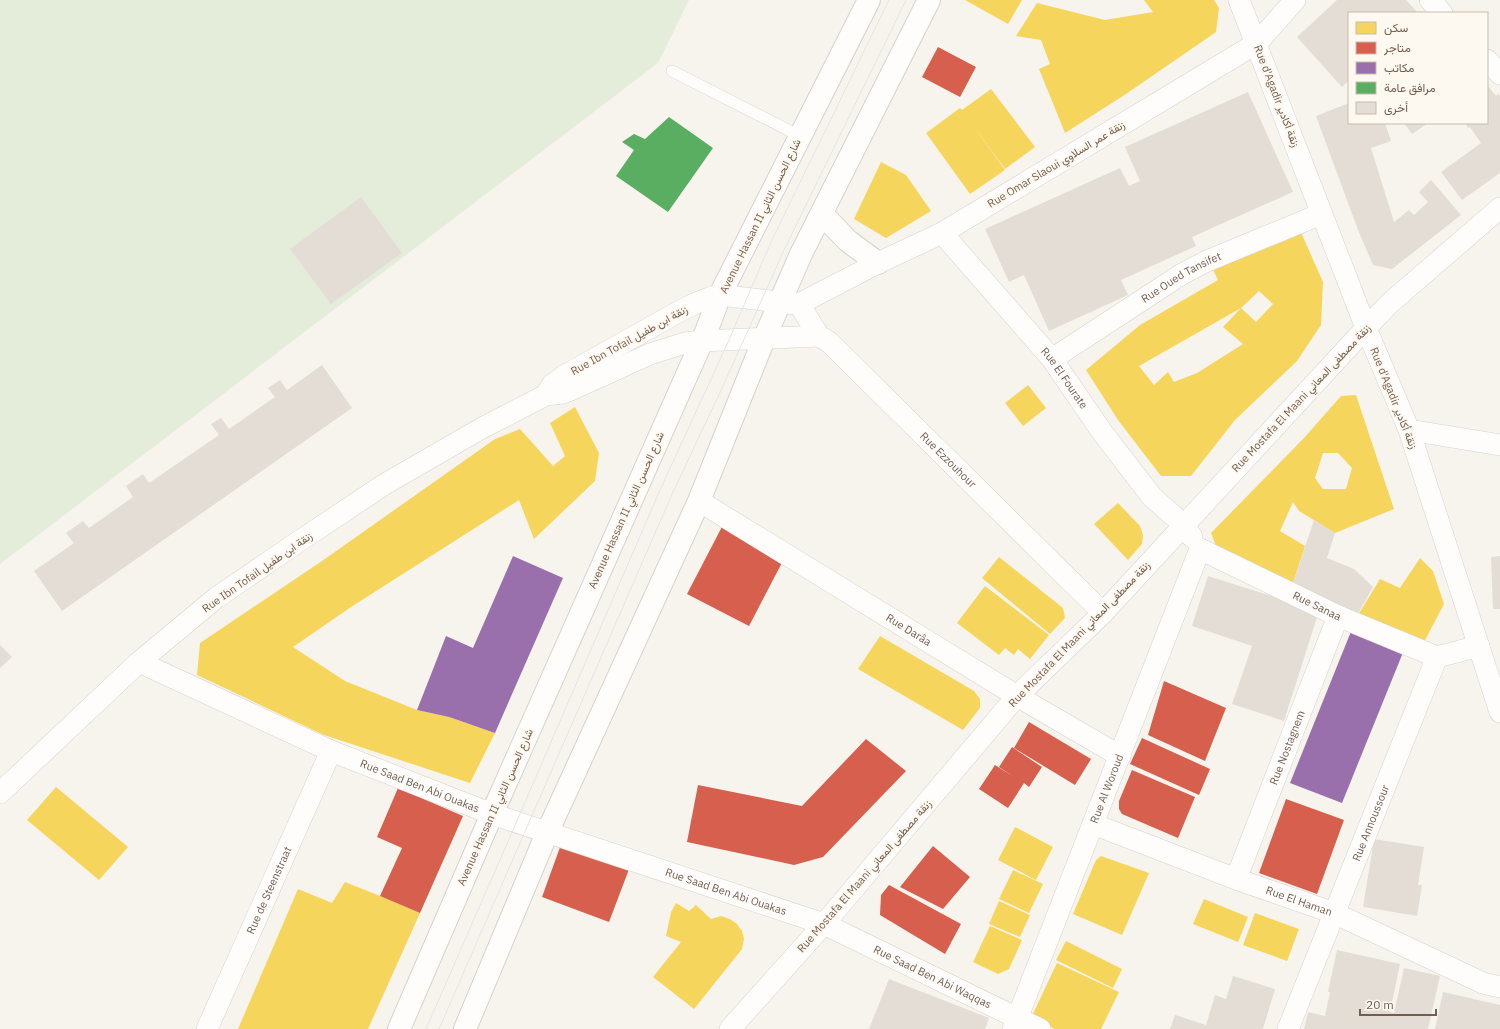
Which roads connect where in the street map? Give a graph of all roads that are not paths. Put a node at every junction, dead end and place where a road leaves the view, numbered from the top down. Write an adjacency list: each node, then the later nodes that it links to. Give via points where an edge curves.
1 (869, 0): 11 (main road, Avenue Hassan II شارع الحسن الثاني)
2 (929, 0): 13 (main road)
3 (1240, 0): 7 (street, Rue d'Agadir زنقة أكادير)
4 (1295, 0): 7 (street, Rue Omar Slaoui زنقة عمر السلاوي)
5 (1430, 0): 6 (street)
6 (1441, 12)
7 (1257, 43): 14 (street, Rue d'Agadir زنقة أكادير); 15 (street, Rue Omar Slaoui زنقة عمر السلاوي)
8 (1488, 61): 10 (street)
9 (672, 71): 11 (lane)
10 (1500, 74)
11 (800, 136): 17 (main road, Avenue Hassan II شارع الحسن الثاني)
12 (1500, 208): 19 (street, Rue Mostafa El Maani زنقة مصطفى المعاني, via 1390,303)
13 (822, 214): 16 (main road, via 848,241); 18 (main road, via 801,254)
14 (1321, 214): 19 (street, Rue d'Agadir زنقة أكادير); 23 (street, Rue Oued Tansifet, via 1207,261)
15 (942, 233): 16 (street, Rue Omar Slaoui زنقة عمر السلاوي); 23 (street, Rue El Fourate)
16 (878, 263): 18 (street, Rue Omar Slaoui زنقة عمر السلاوي)
17 (720, 295): 18 (street); 22 (main road, Avenue Hassan II شارع الحسن الثاني); 24 (street, Rue Ibn Tofail زنقة ابن طفيل, via 694,304 606,352 557,381)
18 (790, 303): 20 (street, Rue Ezzouhour); 21 (main road)
19 (1366, 328): 25 (street, Rue d'Agadir زنقة أكادير); 28 (street, Rue Mostafa El Maani زنقة مصطفى المعاني)
20 (819, 336): 21 (street, Rue Ibn Tofail زنقة ابن طفيل); 30 (street, Rue Ezzouhour, via 829,342)
21 (764, 339): 22 (street, Rue Ibn Tofail زنقة ابن طفيل); 27 (main road)
22 (701, 341): 24 (street, Rue Ibn Tofail زنقة ابن طفيل, via 660,351 563,393); 40 (main road, Avenue Hassan II شارع الحسن الثاني)
23 (1052, 359): 28 (street, Rue El Fourate, via 1102,432 1152,497)
24 (546, 395): 34 (street, Rue Ibn Tofail زنقة ابن طفيل, via 482,428 379,489 216,598)
25 (1409, 430): 26 (street); 32 (street, Rue d'Agadir زنقة أكادير)
26 (1500, 445)
27 (699, 501): 35 (street, Rue Darâa); 42 (main road)
28 (1184, 525): 29 (street, Rue El Fourate); 30 (street, Rue Mostafa El Maani زنقة مصطفى المعاني)
29 (1200, 549): 31 (street, Rue Sanaa); 38 (street, Rue Al Woroud)
30 (1103, 612): 35 (street, Rue Mostafa El Maani زنقة مصطفى المعاني)
31 (1338, 616): 33 (street, Rue Sanaa); 43 (street, Rue Nostagnem)
32 (1479, 646): 33 (street); 36 (street, Rue d'Agadir زنقة أكادير)
33 (1437, 657): 44 (street, Rue Annoussour)
34 (139, 662): 37 (street, Rue Saad Ben Abi Ouakas); 39 (street, Rue Ibn Tofail زنقة ابن طفيل)
35 (1017, 696): 38 (street, Rue Darâa); 45 (street, Rue Mostafa El Maani زنقة مصطفى المعاني)
36 (1500, 712)
37 (331, 751): 40 (street, Rue Saad Ben Abi Ouakas); 48 (street, Rue de Steenstraat)
38 (1120, 756): 41 (street, Rue Al Woroud)
39 (0, 793)
40 (492, 814): 42 (street, Rue Saad Ben Abi Ouakas); 49 (main road, Avenue Hassan II شارع الحسن الثاني)
41 (1093, 824): 43 (street, Rue El Haman); 47 (street, Rue Al Woroud)
42 (547, 833): 45 (street, Rue Saad Ben Abi Ouakas); 50 (main road)
43 (1236, 879): 44 (street, Rue El Haman)
44 (1334, 914): 46 (street, Rue El Haman, via 1482,983); 53 (street, Rue Annoussour)
45 (824, 924): 47 (street, Rue Saad Ben Abi Waqqas); 51 (street, Rue Mostafa El Maani زنقة مصطفى المعاني)
46 (1500, 987)
47 (1016, 1024): 52 (street, Rue Saad Ben Abi Waqqas)
48 (207, 1029)
49 (399, 1029)
50 (465, 1029)
51 (730, 1029)
52 (1040, 1029)
53 (1288, 1029)

